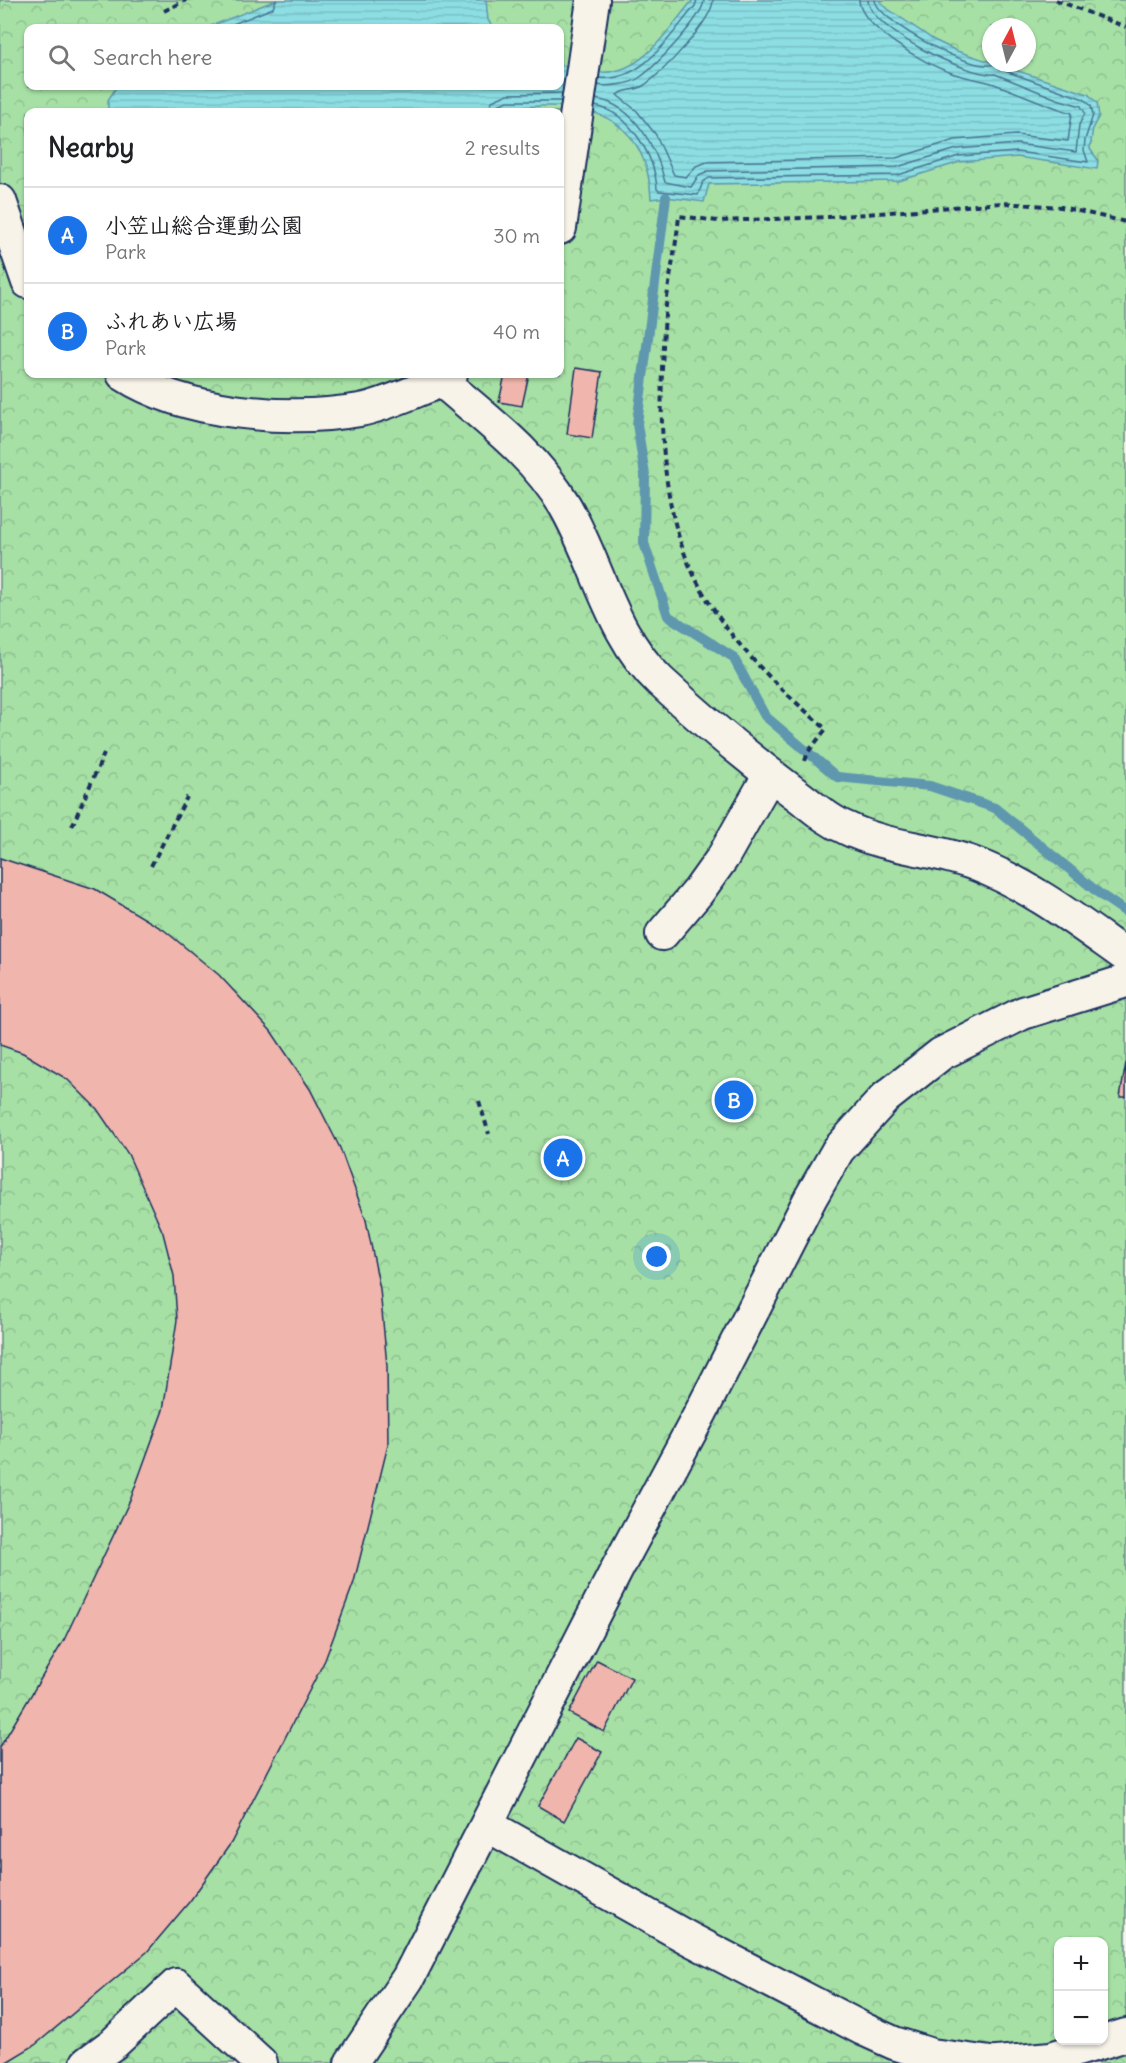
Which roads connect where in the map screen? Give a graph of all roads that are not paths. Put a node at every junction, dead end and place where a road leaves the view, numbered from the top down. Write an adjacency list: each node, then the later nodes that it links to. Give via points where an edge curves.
1 (593, 0): 3 (street)
2 (0, 201): 4 (street)
3 (564, 204)
4 (24, 270)
5 (132, 378): 6 (street, via 197,404 253,413 298,414 362,410)
6 (443, 378)
7 (447, 378): 8 (street, via 544,476 581,537 614,614 657,678)
8 (770, 774): 9 (street, via 723,857); 10 (street, via 820,813 867,837 973,863 999,875 1074,919)
9 (662, 934)
10 (1126, 956)
11 (1126, 981): 12 (street, via 1023,1013 941,1054 885,1098 838,1150)
12 (487, 1825): 16 (street, via 408,1978); 17 (street, via 688,1938 863,2029 932,2055)
13 (1126, 2036): 18 (street, via 1051,2058)
14 (87, 2063): 15 (street, via 176,1985)
15 (261, 2063)
16 (351, 2063)
17 (991, 2063)
18 (997, 2063)

